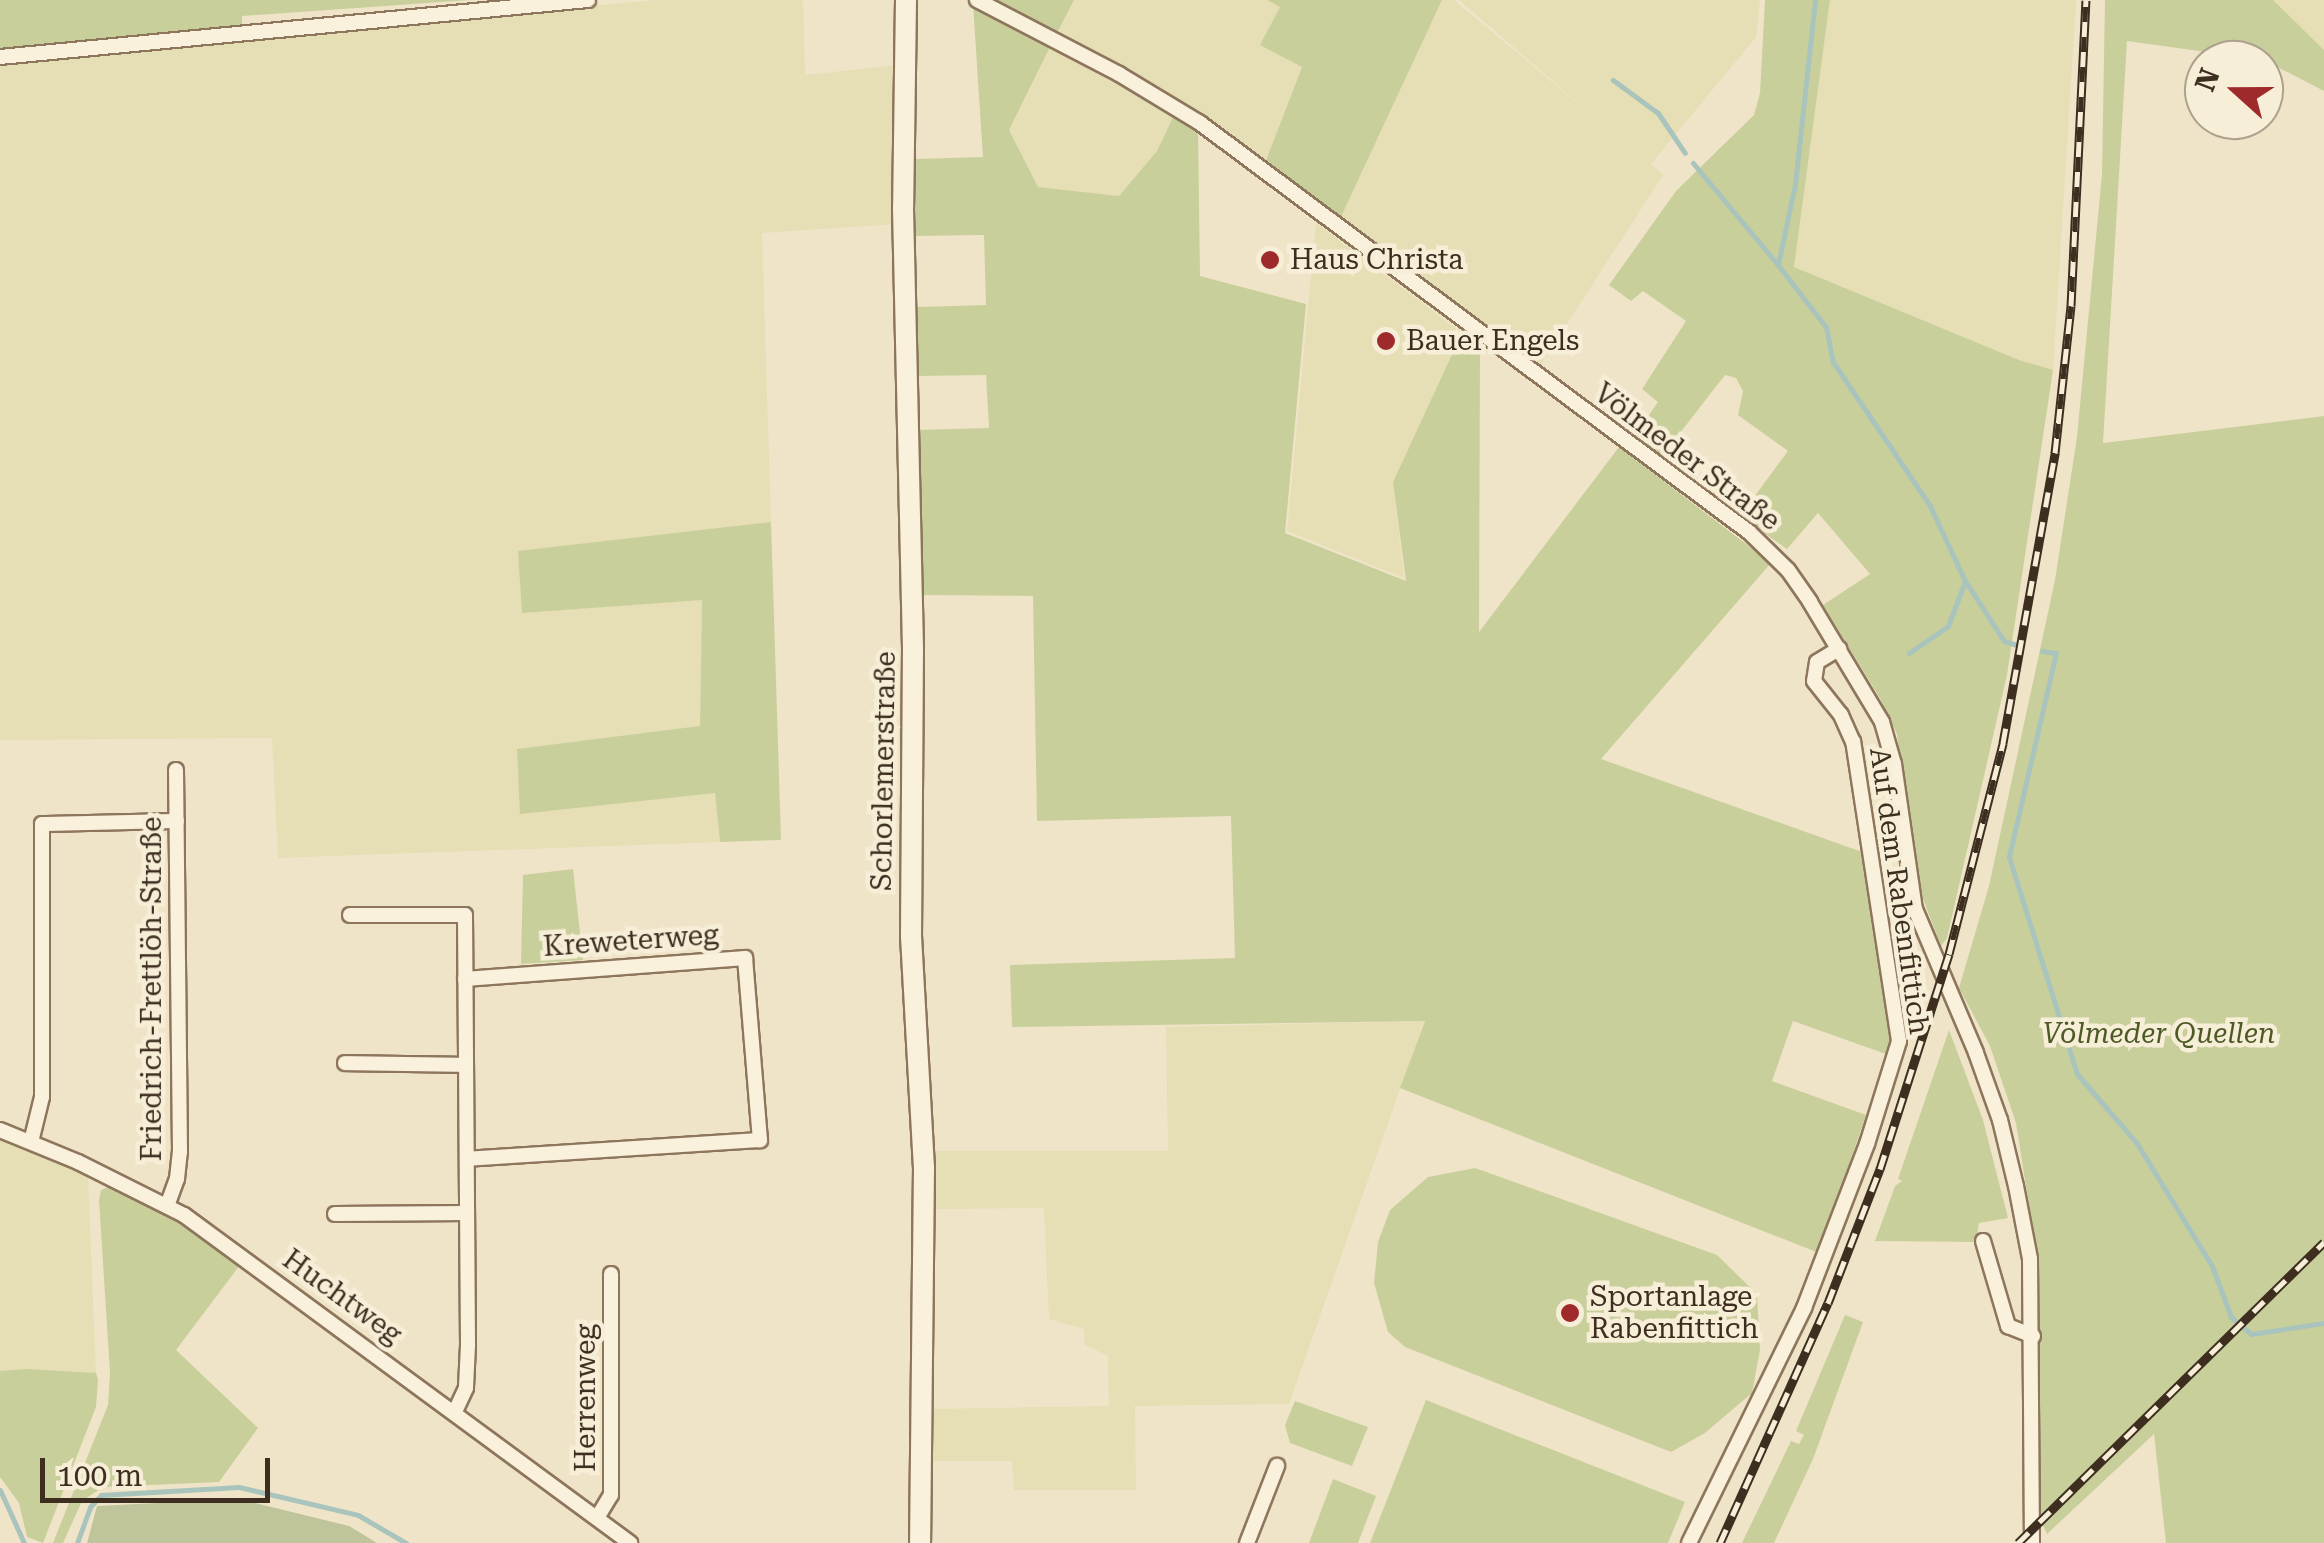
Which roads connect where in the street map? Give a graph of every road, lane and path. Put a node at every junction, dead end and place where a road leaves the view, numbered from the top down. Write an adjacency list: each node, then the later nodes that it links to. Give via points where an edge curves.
1 (588, 0): 4 (street)
2 (906, 0): 25 (street, Schorlemerstraße, via 910,936 924,1166)
3 (977, 0): 5 (street, Völmeder Straße, via 1200,123 1749,532 1788,570)
4 (0, 57)
5 (1840, 649): 20 (street, Völmeder Straße, via 1882,722 1915,909 2000,1120 2030,1260); 27 (street, Auf dem Rabenfittich, via 1817,662 1814,681 1854,742 1899,1041 1868,1144 1804,1308)
6 (176, 770): 7 (street, Friedrich-Frettlöh-Straße)
7 (178, 821): 13 (street, via 42,824 42,1082); 15 (street, Friedrich-Frettlöh-Straße, via 180,1152)
8 (350, 915): 9 (street, via 465,915)
9 (465, 978): 11 (street); 14 (street, Kreweterweg, via 745,958 760,1140)
10 (346, 1063): 11 (street)
11 (466, 1064): 14 (street)
12 (0, 1130): 13 (street, Huchtweg)
13 (31, 1142): 15 (street, Huchtweg)
14 (468, 1160): 16 (street)
15 (166, 1206): 21 (street, Huchtweg)
16 (467, 1213): 17 (street); 21 (street, via 466,1388)
17 (334, 1214)
18 (1983, 1241): 20 (street, via 2008,1326)
19 (611, 1274): 23 (street, Herrenweg, via 611,1495)
20 (2033, 1336): 28 (street, Völmeder Straße)
21 (455, 1412): 23 (street, Huchtweg)
22 (1278, 1466): 26 (street)
23 (597, 1518): 24 (street, Huchtweg)
24 (630, 1543)
25 (920, 1543)
26 (1247, 1543)
27 (1689, 1543)
28 (2032, 1543)

